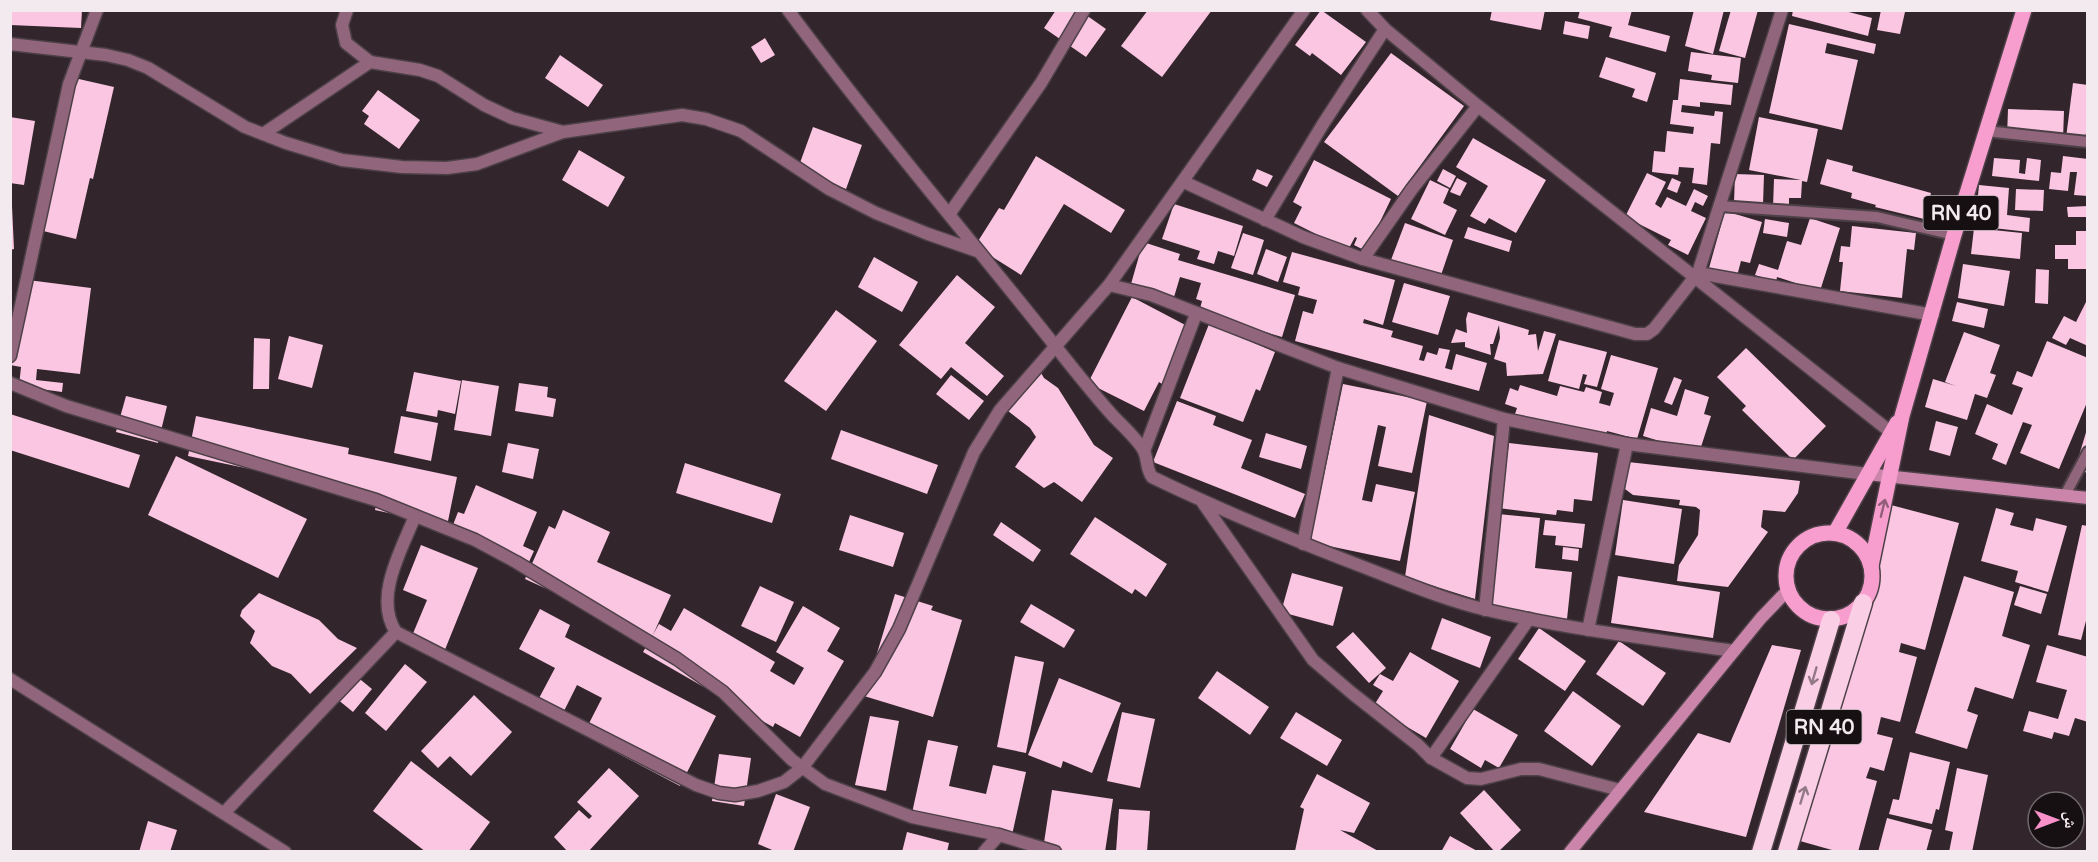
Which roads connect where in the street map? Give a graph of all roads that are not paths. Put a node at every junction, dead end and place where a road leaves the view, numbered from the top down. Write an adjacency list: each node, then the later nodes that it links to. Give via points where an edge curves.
1 (97, 10): 11 (street)
2 (347, 10): 12 (street, via 342,25 346,43)
3 (788, 10): 20 (street, via 849,93)
4 (1084, 10): 20 (street, via 1041,83)
5 (1304, 10): 18 (street)
6 (1367, 10): 9 (street)
7 (1782, 10): 19 (street)
8 (2024, 10): 14 (main road, RN 40)
9 (1384, 29): 13 (street); 21 (street)
10 (10, 44): 11 (street)
11 (82, 52): 16 (street, via 128,60 148,68); 30 (street, via 69,84)
12 (370, 62): 15 (street, via 438,76 503,114); 16 (street)
13 (1478, 106): 24 (street); 25 (street)
14 (1986, 131): 17 (lane); 22 (main road, RN 40)
15 (563, 132): 16 (street, via 477,164 447,168 342,160); 23 (street, via 681,115 706,118 741,131 829,189 876,213)
16 (263, 134)
17 (2088, 142)
18 (1184, 182): 21 (street); 26 (street)
19 (1719, 206): 22 (lane, via 1877,217); 25 (street)
20 (950, 213): 23 (street)
21 (1265, 220): 24 (street)
22 (1954, 235): 28 (main road, RN 40)
23 (977, 251): 29 (street)
24 (1363, 259): 25 (street, via 1641,335 1654,329)
25 (1696, 275): 28 (street); 34 (street)
26 (1109, 285): 27 (street, via 1151,295); 29 (street)
27 (1196, 314): 31 (street); 36 (street)
28 (1933, 315): 34 (main road, RN 40)
29 (1056, 347): 36 (street); 57 (street, via 1000,410 974,452 899,629 875,672)
30 (11, 350)
31 (1338, 368): 33 (street); 45 (street)
32 (10, 383): 43 (street, via 66,406 376,500)
33 (1504, 419): 35 (street); 49 (street)
34 (1894, 435): 38 (main road, RN 40); 39 (main road, RN 40)
35 (1627, 444): 38 (street); 52 (street)
36 (1144, 451): 42 (street, via 1152,477)
37 (2088, 452): 40 (lane)
38 (1867, 474): 39 (street); 44 (main road, RN 40)
39 (1890, 478): 40 (street); 46 (main road, RN 40, one-way to 39)
40 (2065, 495): 41 (street)
41 (2088, 498)
42 (1202, 502): 45 (street); 56 (street, via 1313,660)
43 (415, 516): 53 (street, via 394,567 388,597 390,622); 57 (street, via 475,540 516,562 677,659 723,692)
44 (1835, 533): 46 (main road, via 1858,544); 47 (main road, via 1820,533 1795,549 1787,561)
45 (1303, 544): 49 (street)
46 (1871, 566): 48 (main road, via 1872,579)
47 (1787, 591): 51 (main road, via 1807,615); 54 (street)
48 (1863, 603): 51 (main road, via 1854,612); 66 (highway, RN 40, one-way to 48)
49 (1485, 610): 50 (street)
50 (1529, 618): 52 (street); 56 (street)
51 (1831, 620): 65 (highway, RN 40, one-way to 65)
52 (1588, 630): 54 (street)
53 (396, 632): 57 (street, via 696,785 719,793 758,791 784,782); 59 (street)
54 (1734, 651): 58 (street)
55 (10, 679): 59 (street)
56 (1431, 758): 58 (street, via 1467,778 1539,769)
57 (802, 768): 60 (street, via 825,784 912,817)
58 (1620, 790): 64 (street)
59 (224, 813): 61 (street)
60 (999, 835): 62 (street); 63 (street)
61 (285, 852)
62 (984, 852)
63 (1055, 852)
64 (1570, 852)
65 (1761, 852)
66 (1786, 852)

